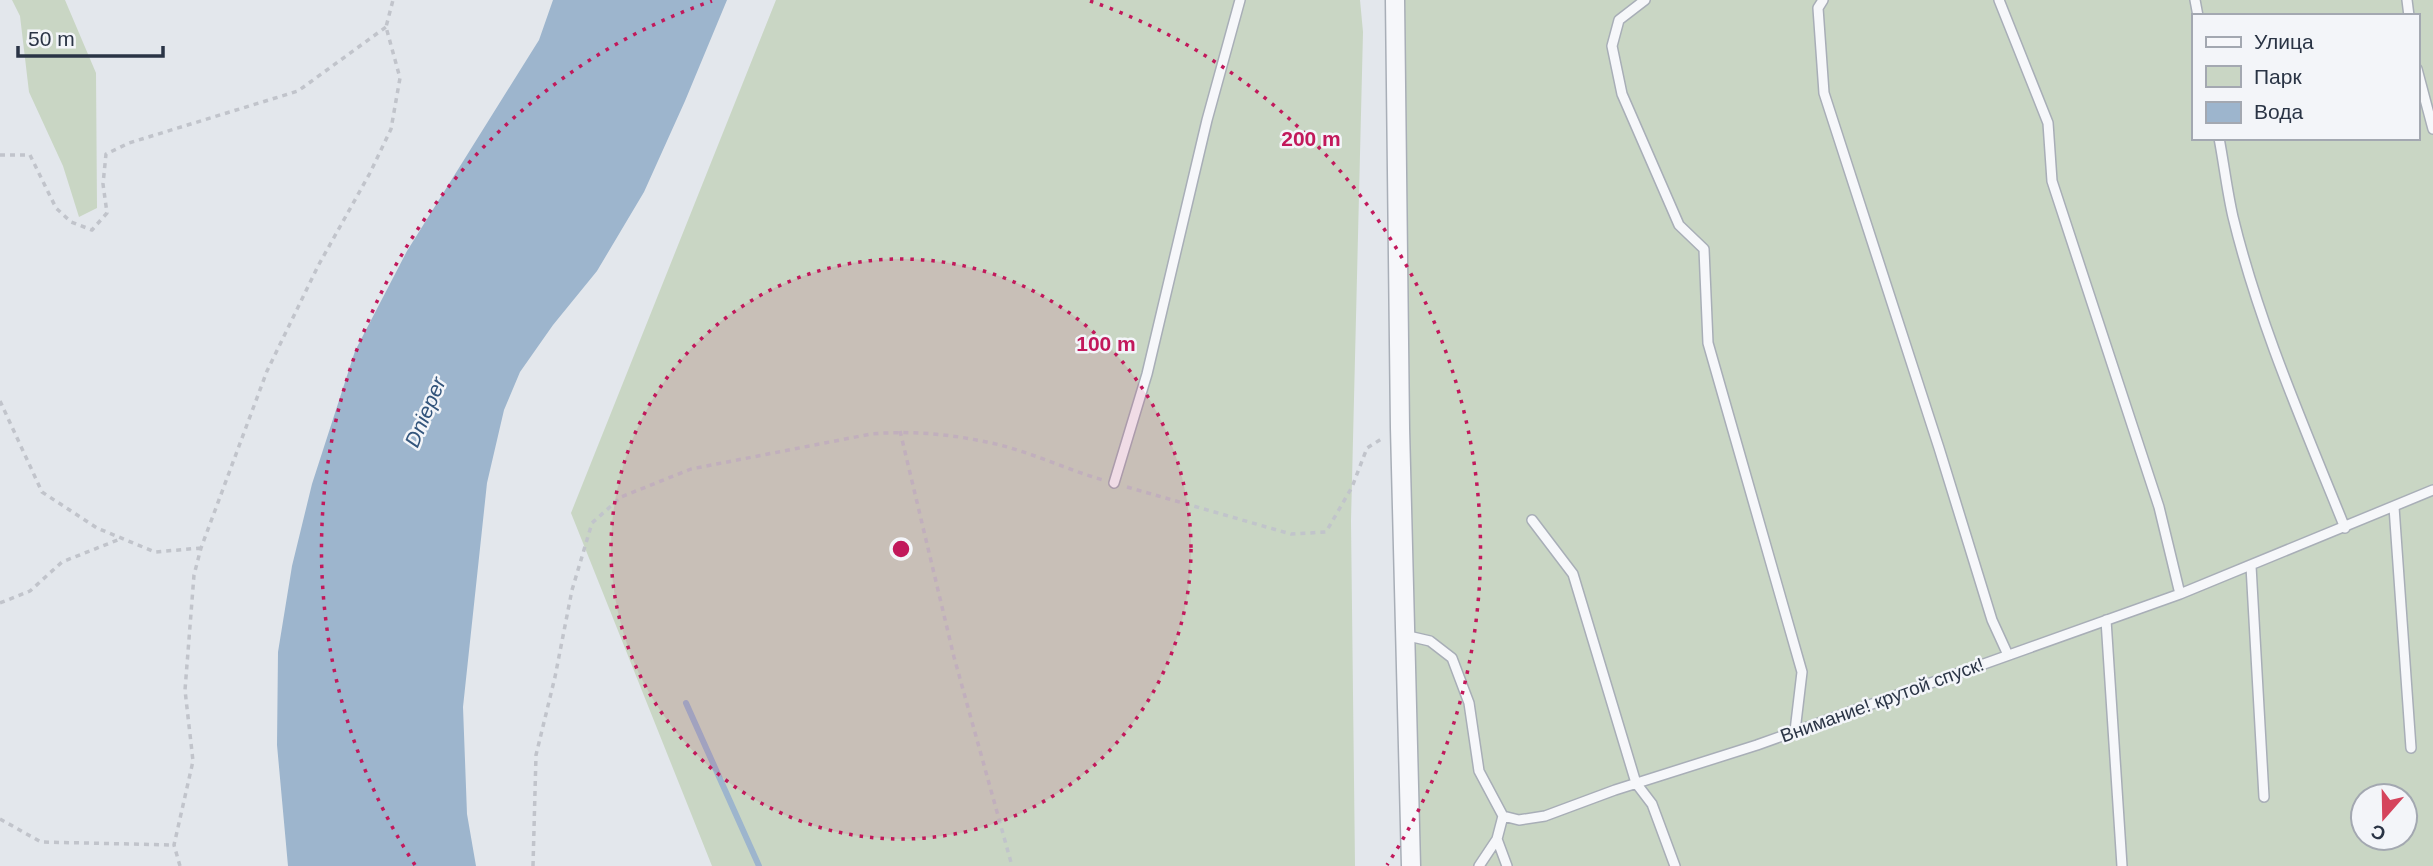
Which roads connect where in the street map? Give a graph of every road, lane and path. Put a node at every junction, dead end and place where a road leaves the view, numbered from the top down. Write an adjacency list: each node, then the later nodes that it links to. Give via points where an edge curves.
1 (393, 0): 7 (path)
2 (1240, 0): 15 (lane, via 1147,374)
3 (1395, 0): 13 (street)
4 (1645, 0): 28 (lane, via 1619,20 1612,47 1622,94 1679,225 1704,249 1708,343 1802,672)
5 (1823, 0): 27 (lane, via 1818,8 1825,93 1992,620)
6 (1999, 0): 23 (lane, via 2048,122 2052,181 2159,507)
7 (386, 27): 11 (path, via 298,91 106,154 103,184 107,213 92,230 71,222 56,208 30,155); 21 (path, via 400,78 391,129 267,371)
8 (2419, 76): 9 (lane)
9 (2433, 129)
10 (2219, 140): 19 (lane, via 2233,216 2258,301)
11 (0, 155)
12 (0, 401): 20 (path, via 43,492 97,528)
13 (1400, 428): 15 (path, via 1367,448 1352,487 1326,532 1291,534); 26 (street)
14 (900, 431): 15 (path, via 1002,445); 37 (path, via 691,469 621,497 592,523 572,590 536,755); 38 (path, via 954,657)
15 (1114, 483)
16 (2433, 489): 17 (lane, Внимание! крутой спуск!)
17 (2394, 507): 19 (lane, Внимание! крутой спуск!); 29 (lane)
18 (1532, 520): 30 (lane, via 1573,575)
19 (2345, 528): 22 (lane, Внимание! крутой спуск!)
20 (122, 538): 21 (path, via 155,552); 24 (path, via 62,562 30,591)
21 (201, 548): 35 (path, via 194,575 185,690 193,761)
22 (2251, 566): 23 (lane, Внимание! крутой спуск!); 31 (lane)
23 (2180, 594): 25 (lane, Внимание! крутой спуск!)
24 (0, 603)
25 (2106, 620): 27 (lane, Внимание! крутой спуск!); 43 (lane)
26 (1404, 635): 32 (lane, via 1430,641 1452,658 1469,703 1479,772); 39 (street)
27 (2008, 655): 28 (lane, Внимание! крутой спуск!)
28 (1795, 731): 30 (lane, Внимание! крутой спуск!)
29 (2411, 748)
30 (1636, 783): 32 (lane, Внимание! крутой спуск!, via 1545,816 1519,820); 42 (lane, via 1652,804)
31 (2264, 797)
32 (1503, 816): 34 (lane)
33 (0, 819): 35 (path, via 41,842)
34 (1497, 839): 40 (lane); 41 (lane)
35 (174, 845): 36 (path)
36 (180, 866)
37 (533, 866)
38 (1012, 866)
39 (1411, 866)
40 (1479, 866)
41 (1507, 866)
42 (1675, 866)
43 (2122, 866)

